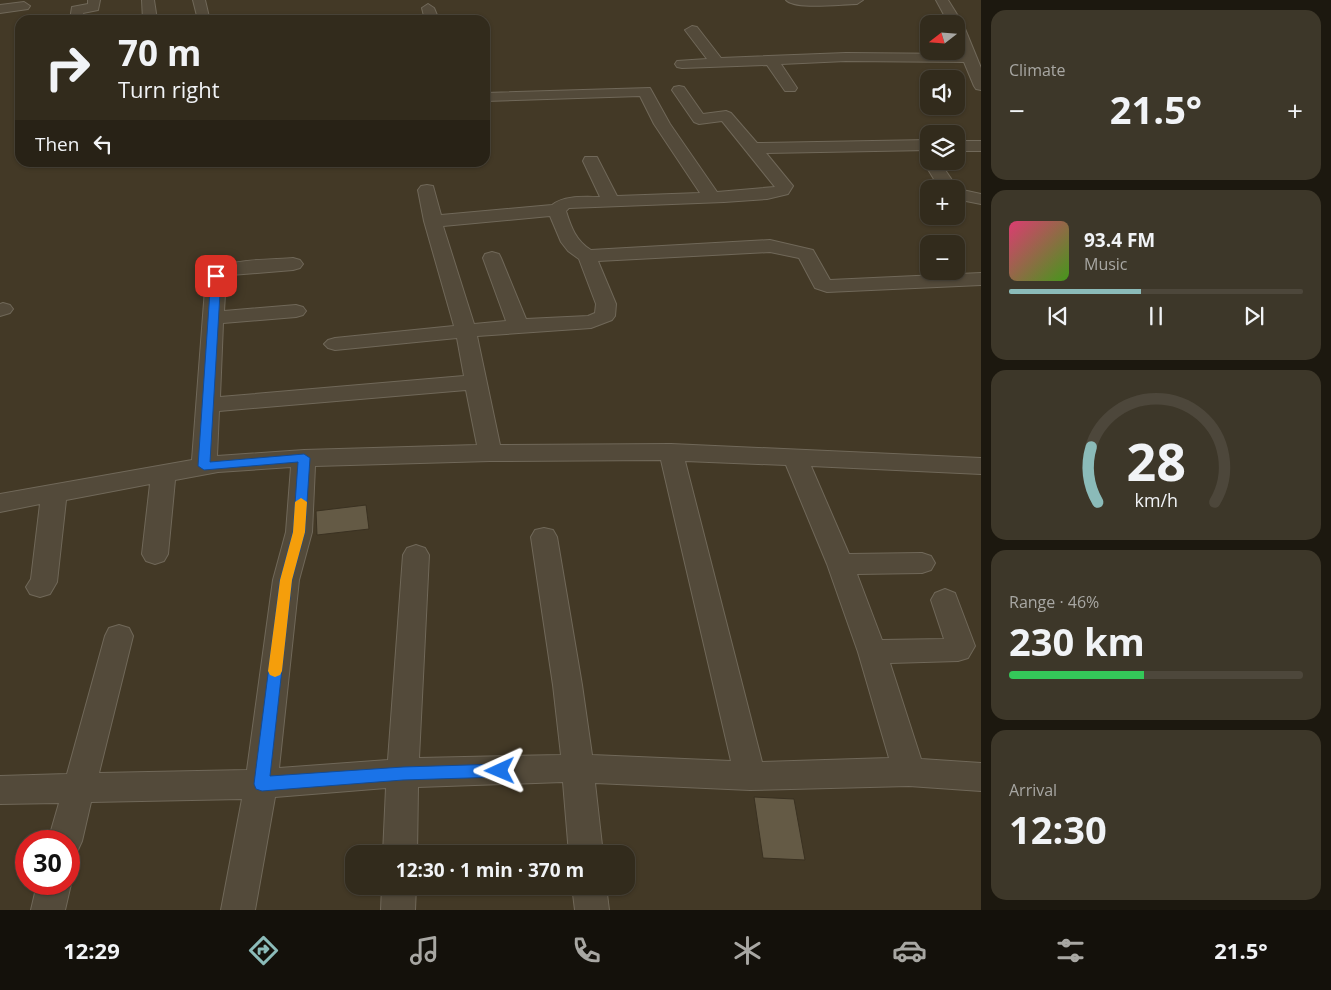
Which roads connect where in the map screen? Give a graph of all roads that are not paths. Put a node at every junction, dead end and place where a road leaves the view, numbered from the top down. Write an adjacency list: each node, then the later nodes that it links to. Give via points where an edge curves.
1 (94, 0): 9 (street, via 94,7 77,10)
2 (148, 0): 10 (street)
3 (199, 0): 11 (street)
4 (792, 0): 5 (street)
5 (857, 0)
6 (942, 0): 12 (street)
7 (24, 6): 8 (street)
8 (0, 9)
9 (77, 15)
10 (150, 15)
11 (203, 15)
12 (951, 15)
13 (692, 30): 17 (street)
14 (965, 48): 15 (street)
15 (969, 58): 16 (street, via 860,56); 19 (street)
16 (771, 60): 17 (street); 20 (street)
17 (717, 62): 18 (street)
18 (682, 64)
19 (981, 86)
20 (790, 88)
21 (679, 90): 25 (street, via 699,119 726,116)
22 (490, 97): 30 (street, via 645,91 662,124)
23 (965, 146): 24 (street)
24 (981, 146)
25 (751, 148): 26 (street); 30 (street, via 780,180 784,186 782,190)
26 (920, 149)
27 (591, 161): 32 (street)
28 (427, 190): 34 (street)
29 (965, 196): 31 (street)
30 (712, 197): 32 (street)
31 (981, 199)
32 (611, 202): 33 (street, via 570,203)
33 (557, 210): 34 (street); 35 (street, via 567,238 575,250)
34 (433, 221): 42 (street)
35 (587, 256): 38 (street, via 770,246 806,254 822,284 827,286); 41 (street, via 606,304 605,316 591,322)
36 (492, 258): 41 (street)
37 (293, 264): 40 (street, via 222,271 216,276)
38 (981, 279)
39 (296, 311): 40 (street)
40 (214, 318): 45 (street)
41 (518, 326): 42 (street)
42 (466, 332): 43 (street); 44 (street)
43 (334, 344)
44 (476, 382): 45 (street); 47 (street)
45 (209, 405): 50 (street)
46 (671, 452): 47 (street); 49 (street); 67 (street)
47 (490, 453): 48 (street)
48 (304, 458): 50 (street); 69 (street, via 299,532 286,580)
49 (795, 458): 51 (street); 59 (street)
50 (204, 466): 52 (street)
51 (981, 466)
52 (164, 473): 53 (street); 56 (street)
53 (54, 493): 54 (street); 60 (street, via 44,582)
54 (0, 503)
55 (544, 537): 64 (street)
56 (155, 554)
57 (416, 556): 66 (street)
58 (922, 563): 59 (street)
59 (840, 564): 63 (street)
60 (40, 586)
61 (945, 600): 63 (street, via 961,646 958,650)
62 (119, 636): 70 (street)
63 (872, 652): 65 (street)
64 (578, 768): 66 (street); 67 (street); 74 (street)
65 (909, 772): 67 (street); 68 (street)
66 (403, 773): 69 (street); 73 (street)
67 (750, 776)
68 (981, 777)
69 (262, 784): 70 (street); 79 (street)
70 (79, 788): 71 (street); 72 (street)
71 (0, 790)
72 (68, 830)
73 (400, 845)
74 (585, 845)
75 (51, 895): 78 (street)
76 (399, 895): 80 (street)
77 (590, 895): 81 (street)
78 (48, 910)
79 (238, 910)
80 (398, 910)
81 (592, 910)

